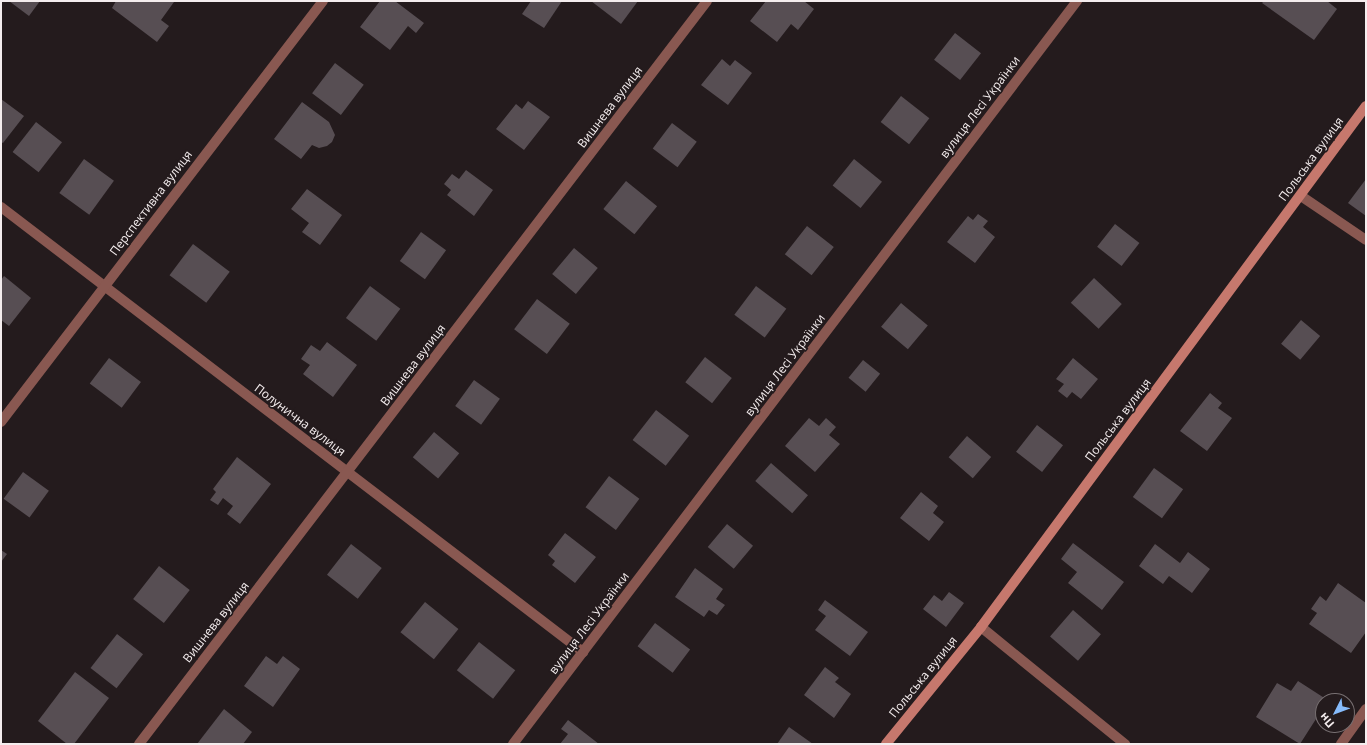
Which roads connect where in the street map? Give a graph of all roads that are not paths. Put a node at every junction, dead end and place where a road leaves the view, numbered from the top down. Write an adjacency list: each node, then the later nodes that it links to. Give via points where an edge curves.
1 (323, 1): 8 (street, Перспективна вулиця)
2 (707, 1): 10 (street, Вишнева вулиця)
3 (1077, 1): 12 (street, вулиця Лесі Українки)
4 (1366, 106): 5 (street, Польська вулиця)
5 (1301, 196): 7 (street); 11 (street, Польська вулиця)
6 (1, 207): 8 (street, Полунична вулиця)
7 (1366, 240)
8 (104, 287): 9 (street, Перспективна вулиця); 10 (street, Полунична вулиця)
9 (1, 422)
10 (348, 473): 12 (street, Полунична вулиця); 14 (street, Вишнева вулиця)
11 (981, 627): 16 (street, Польська вулиця); 17 (street)
12 (583, 652): 15 (street, вулиця Лесі Українки)
13 (1366, 709): 18 (street)
14 (139, 744)
15 (513, 744)
16 (886, 744)
17 (1125, 744)
18 (1342, 744)

